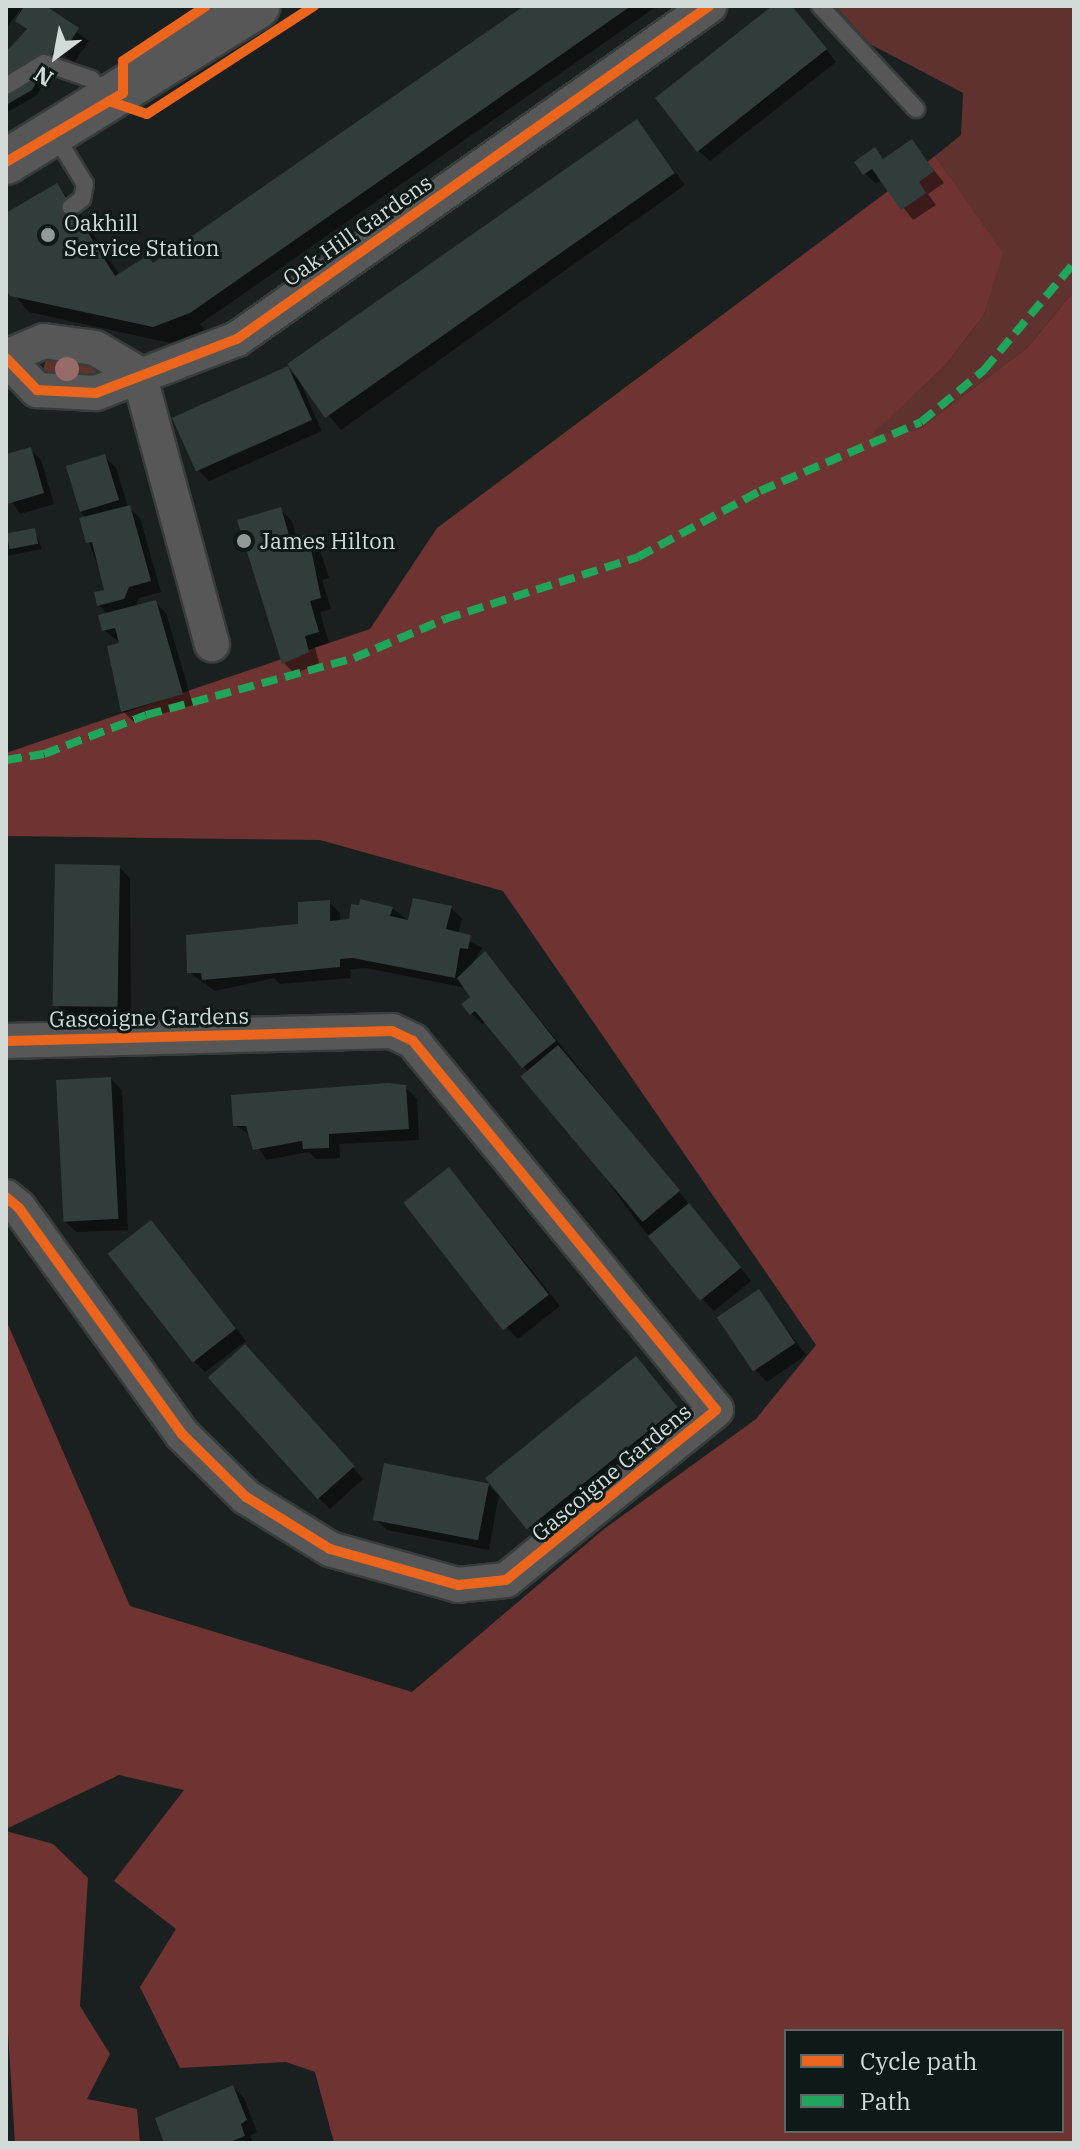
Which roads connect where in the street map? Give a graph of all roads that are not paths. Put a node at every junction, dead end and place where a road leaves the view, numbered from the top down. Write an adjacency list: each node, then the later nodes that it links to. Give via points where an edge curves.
1 (258, 6): 5 (main road)
2 (709, 6): 11 (street, Oak Hill Gardens, via 237,339)
3 (820, 6): 6 (lane)
4 (6, 86): 5 (lane, via 44,63 91,79)
5 (109, 101): 7 (main road)
6 (916, 109)
7 (55, 135): 8 (main road); 9 (lane, via 85,184 82,199)
8 (6, 162)
9 (71, 207)
10 (6, 358): 11 (street, Oak Hill Gardens, via 44,341 95,348); 11 (street, Oak Hill Gardens, via 37,390 96,393)
11 (139, 374): 12 (street)
12 (212, 644)
13 (6, 1041): 14 (street, Gascoigne Gardens, via 392,1031 413,1041 716,1410 506,1580 458,1585 330,1549 246,1497 182,1434 66,1270)
14 (6, 1197)

